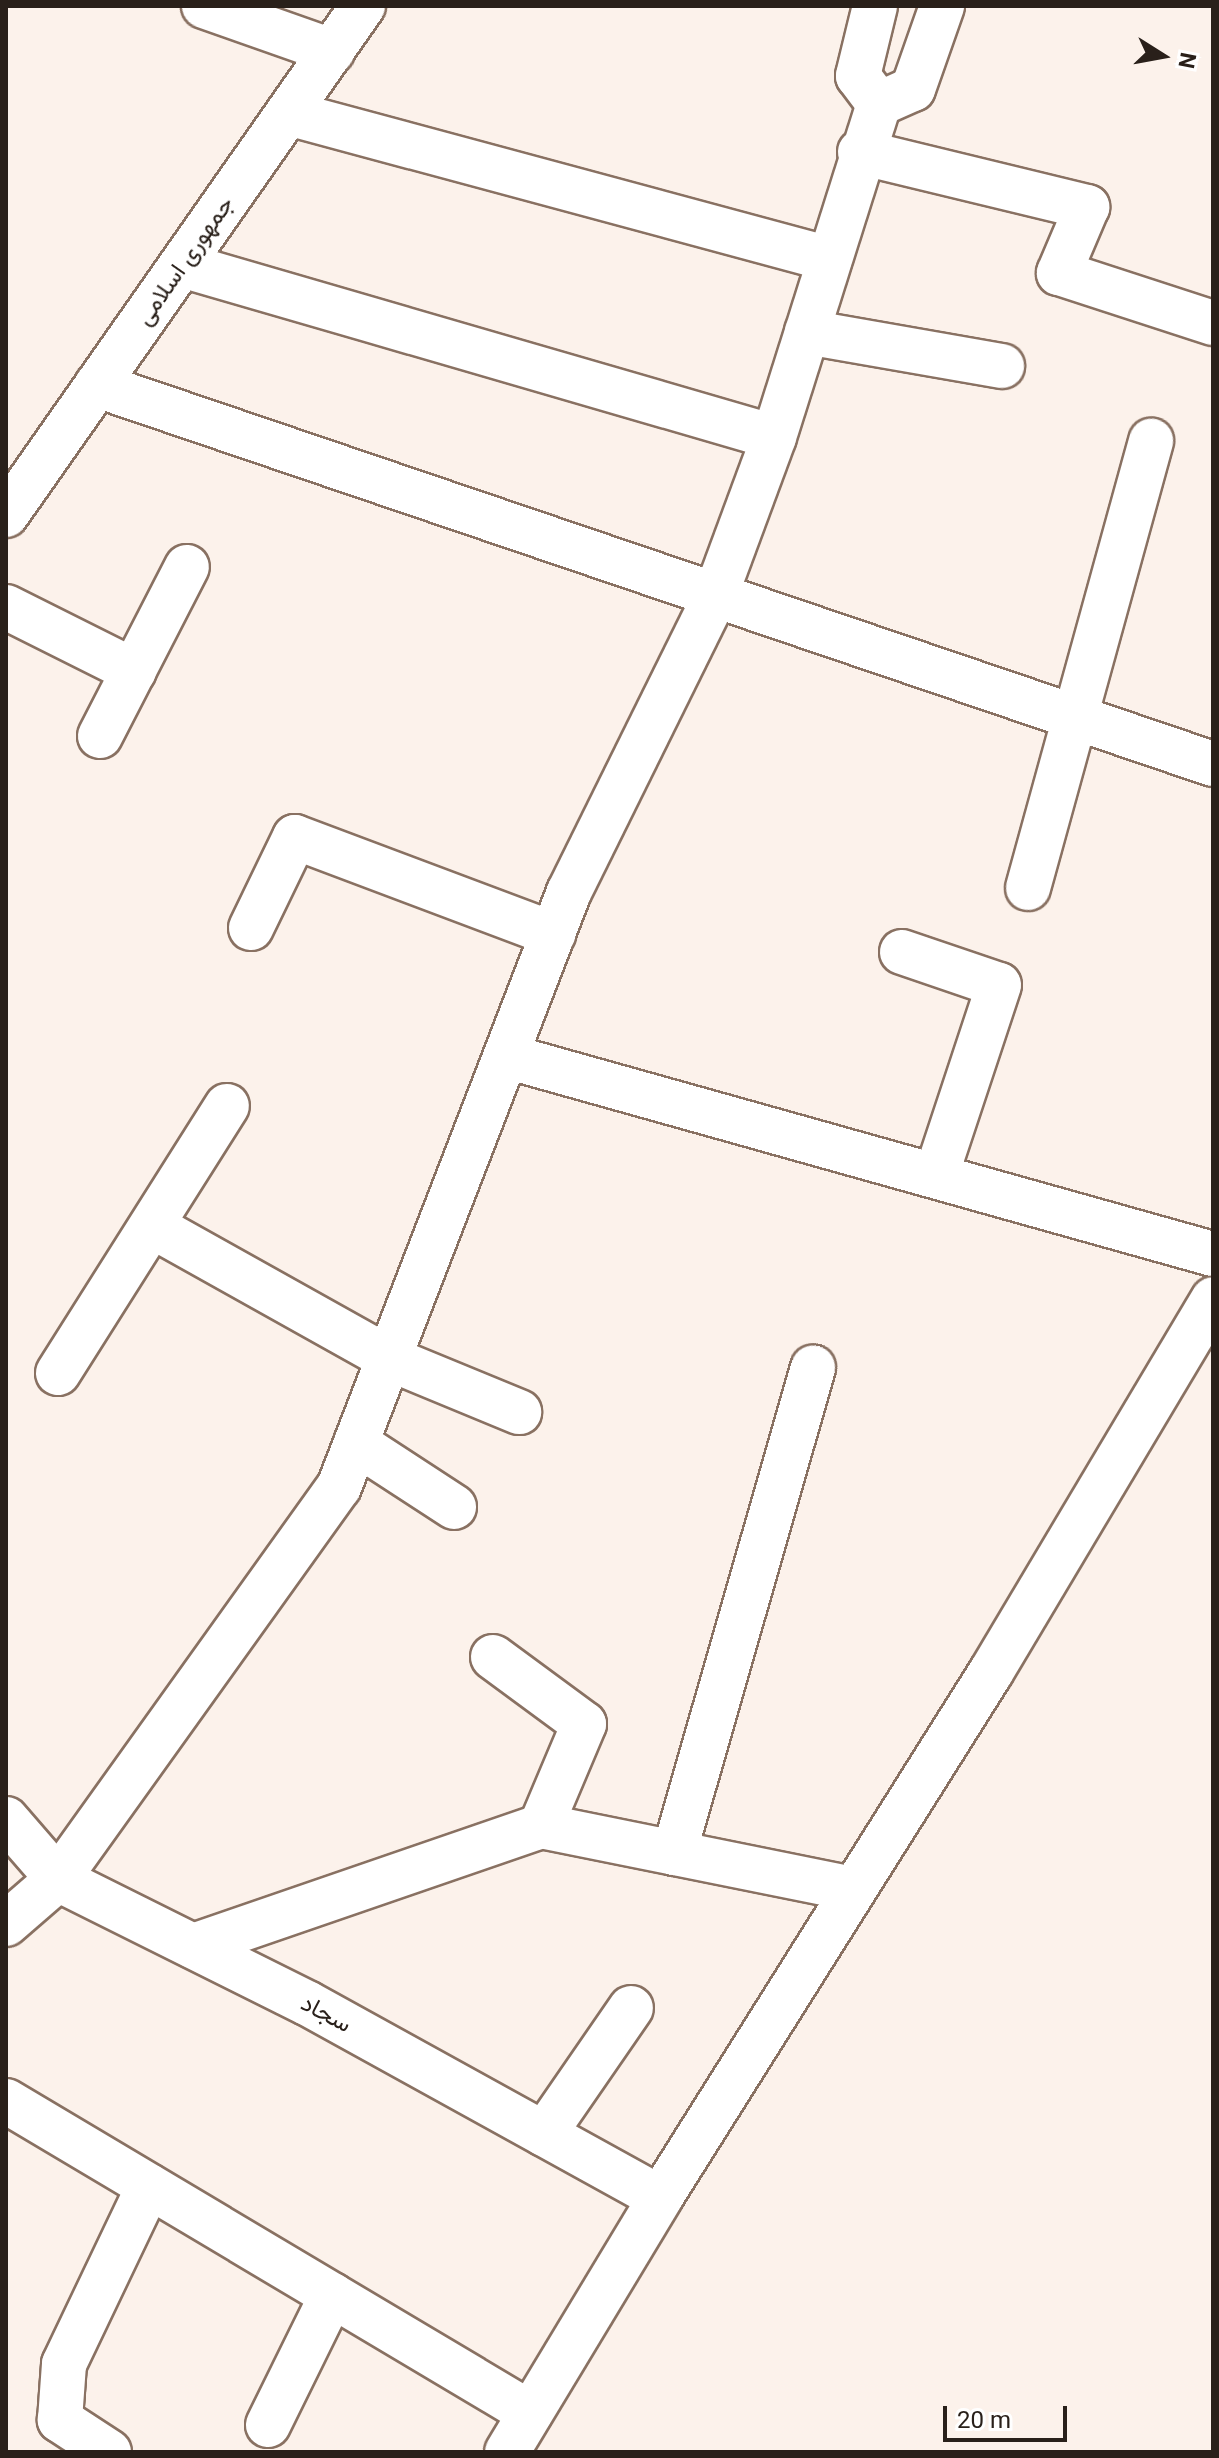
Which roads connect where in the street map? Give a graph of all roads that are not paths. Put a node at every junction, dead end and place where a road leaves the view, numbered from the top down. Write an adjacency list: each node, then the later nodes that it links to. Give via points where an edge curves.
1 (204, 6): 5 (street)
2 (363, 6): 5 (street, جمهوری اسلامی)
3 (875, 6): 6 (street, via 858,76)
4 (942, 6): 6 (street, via 913,89)
5 (332, 51): 7 (street, جمهوری اسلامی)
6 (879, 104): 8 (street)
7 (288, 113): 9 (street); 10 (street, جمهوری اسلامی)
8 (860, 152): 9 (street); 11 (street, via 1087,207 1059,273)
9 (830, 259): 12 (street)
10 (182, 265): 14 (street, جمهوری اسلامی); 15 (street)
11 (1213, 323)
12 (807, 332): 13 (street); 15 (street)
13 (1002, 366)
14 (97, 385): 17 (street, جمهوری اسلامی); 19 (street)
15 (774, 437): 19 (street)
16 (1151, 441): 22 (street)
17 (6, 515)
18 (187, 567): 21 (street)
19 (716, 594): 22 (street); 27 (street)
20 (6, 607): 21 (street)
21 (134, 671): 23 (street)
22 (1076, 716): 24 (street); 25 (street)
23 (100, 736)
24 (1213, 764)
25 (1028, 888)
26 (251, 928): 27 (street, via 295,837)
27 (553, 934): 29 (street)
28 (902, 952): 31 (street, via 999,985)
29 (506, 1056): 31 (street); 35 (street)
30 (227, 1106): 32 (street)
31 (936, 1176): 33 (street)
32 (154, 1227): 35 (street); 37 (street)
33 (1213, 1254)
34 (1213, 1299): 46 (street, via 991,1672)
35 (388, 1358): 38 (street); 39 (street)
36 (813, 1368): 44 (street)
37 (58, 1373)
38 (519, 1412)
39 (356, 1443): 40 (street); 45 (street, via 339,1487)
40 (454, 1507)
41 (493, 1657): 43 (street, via 584,1724)
42 (6, 1819): 45 (street, سجاد)
43 (541, 1826): 44 (street); 48 (street)
44 (674, 1853): 46 (street)
45 (58, 1879): 47 (street); 48 (street, سجاد)
46 (853, 1889): 53 (street)
47 (6, 1924)
48 (193, 1946): 51 (street, سجاد)
49 (631, 2008): 51 (street)
50 (6, 2101): 52 (street)
51 (544, 2134): 53 (street, سجاد)
52 (149, 2186): 54 (street); 57 (street, via 64,2364 60,2420)
53 (660, 2198): 55 (street)
54 (332, 2295): 55 (street); 56 (street)
55 (530, 2413): 58 (street)
56 (268, 2425)
57 (109, 2452)
58 (507, 2452)

